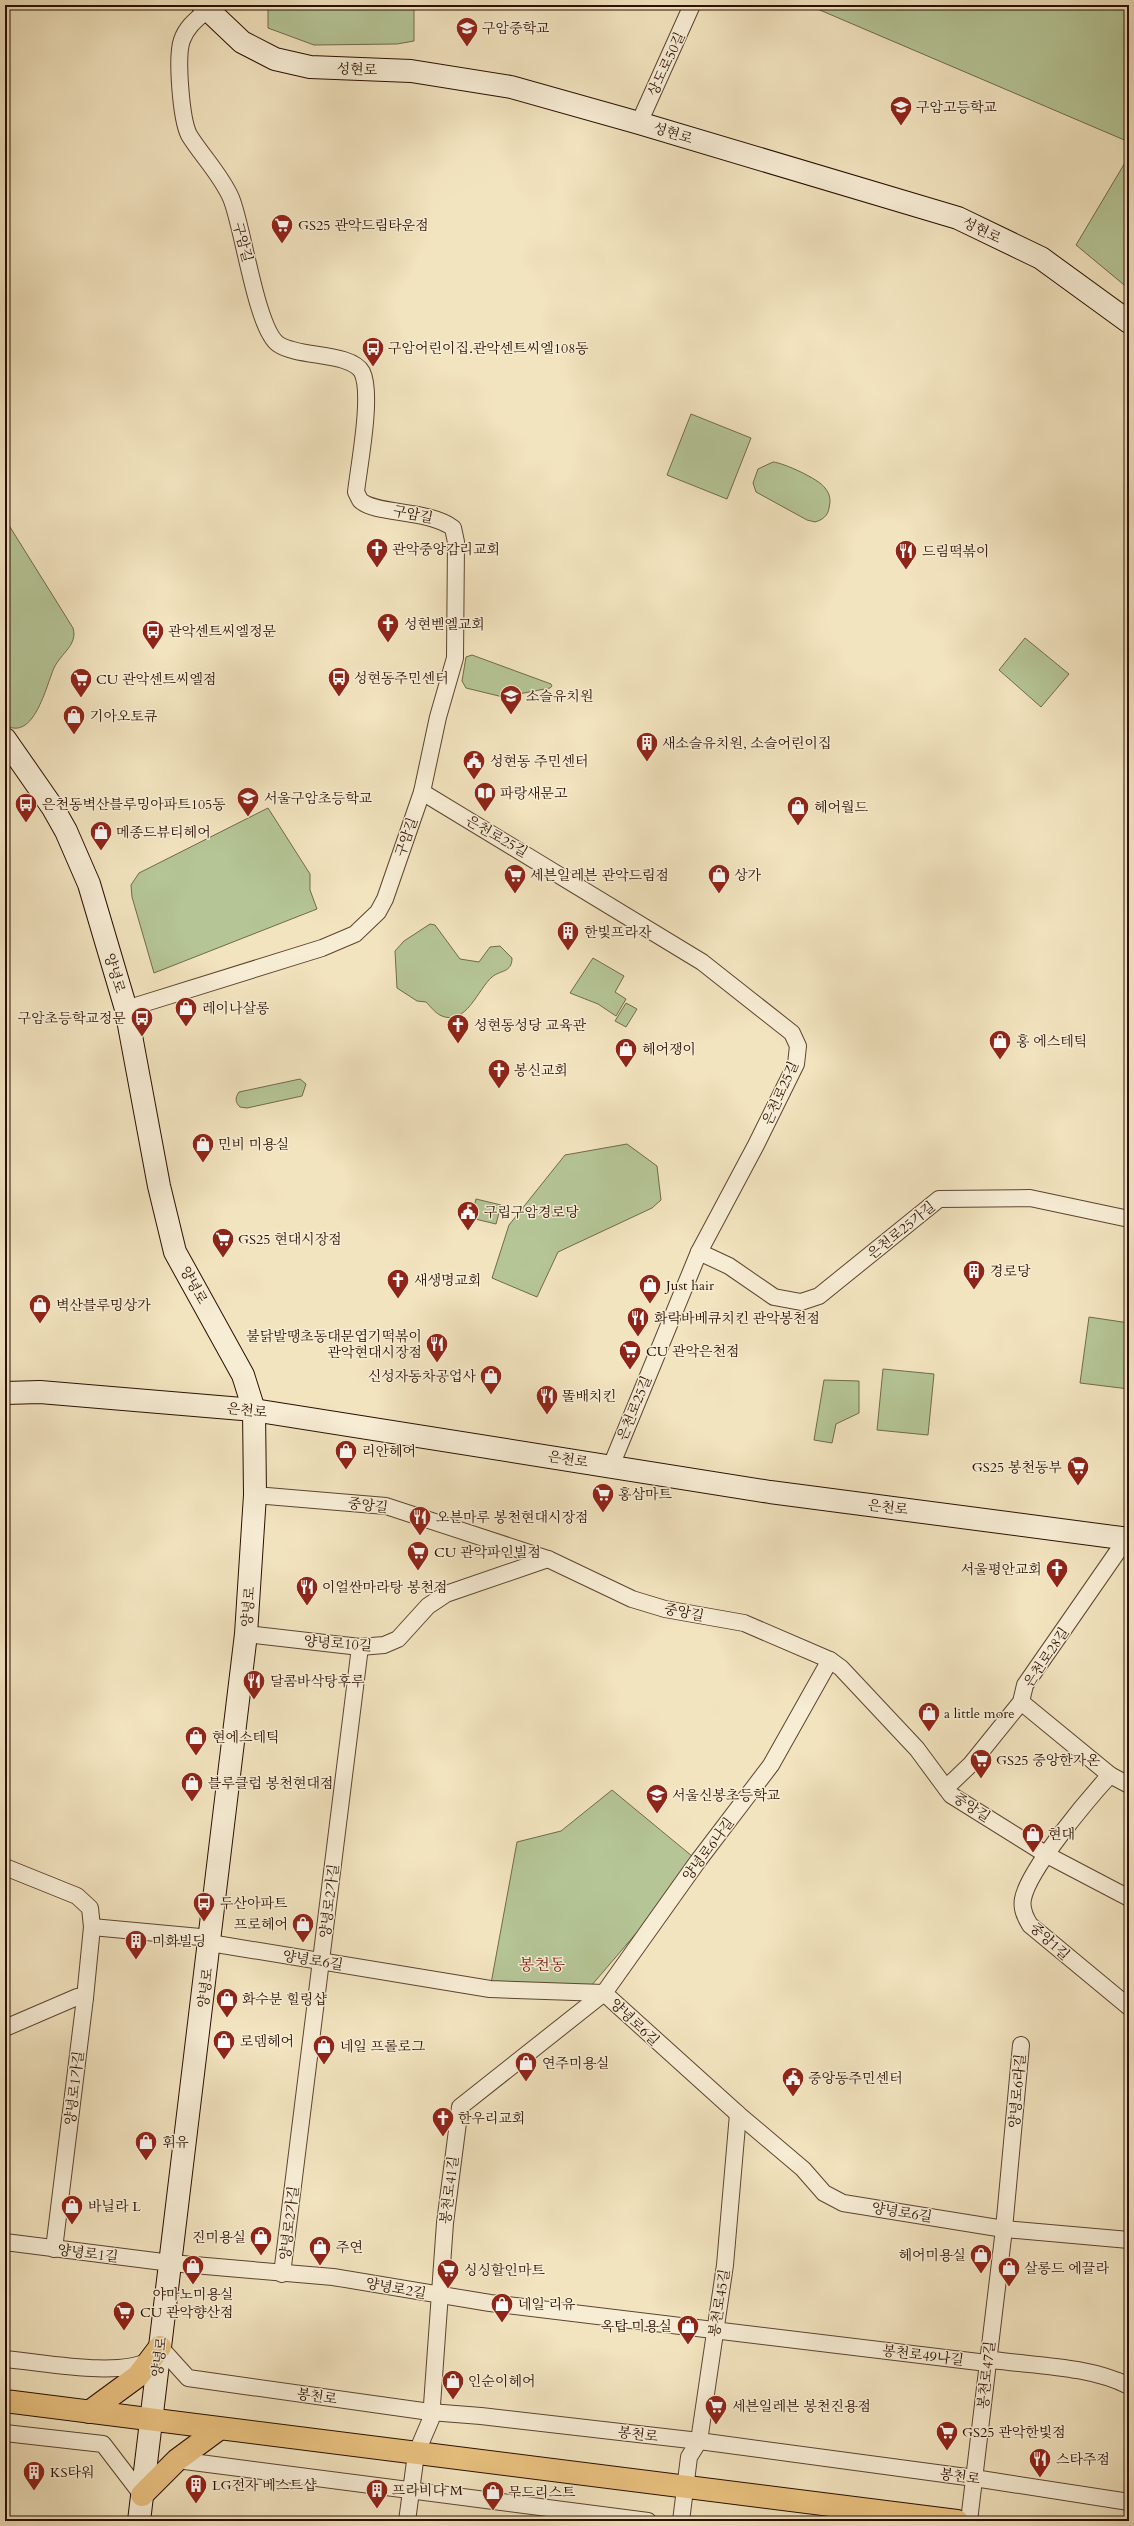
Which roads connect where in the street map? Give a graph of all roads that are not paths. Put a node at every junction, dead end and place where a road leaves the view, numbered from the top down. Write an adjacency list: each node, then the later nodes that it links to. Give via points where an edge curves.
1 (692, 5): 3 (street, 상도로50길)
2 (205, 7): 3 (main road, 성현로, via 242,42 275,59 310,67 411,71 511,87); 6 (street, 구암길, via 189,26 178,57 188,133 231,198 260,306 273,337 278,344 292,350 350,361 362,371 365,384 365,417 356,492 360,501 372,506 430,516 444,521 453,528 456,542 454,658)
3 (639, 122): 4 (main road, 성현로, via 958,218 1041,258)
4 (1129, 322)
5 (5, 739): 7 (main road, 양녕로, via 53,808 82,864)
6 (422, 792): 7 (street, 구암길, via 385,898 373,919 362,930 322,948); 9 (street, 은천로25길, via 702,962 792,1033 798,1046 796,1064)
7 (126, 1008): 11 (main road, 양녕로, via 175,1252 243,1375)
8 (1129, 1219): 9 (street, 은천로25가길, via 1030,1198 939,1199 819,1296 801,1302 774,1297 729,1266)
9 (699, 1252): 12 (street, 은천로25길)
10 (5, 1393): 11 (main road, 은천로, via 40,1392)
11 (254, 1410): 12 (main road, 은천로); 13 (main road, 양녕로)
12 (611, 1466): 14 (main road, 은천로, via 770,1492)
13 (255, 1495): 15 (street, 중앙길, via 386,1506); 16 (main road, 양녕로)
14 (1128, 1538): 19 (street, 은천로28길, via 1025,1685)
15 (548, 1559): 17 (street, 양녕로10길, via 446,1594 428,1606 398,1639 384,1645); 18 (street, 중앙길, via 632,1599 665,1609 744,1623)
16 (246, 1634): 17 (street, 양녕로10길); 27 (main road, 양녕로)
17 (360, 1647): 28 (street, 양녕로2가길)
18 (830, 1660): 22 (street, 중앙길, via 841,1668 917,1749); 29 (street, 양녕로6나길, via 771,1765 698,1860)
19 (1021, 1702): 20 (street); 22 (street, 은천로28길, via 971,1764)
20 (1110, 1775): 21 (street); 23 (street)
21 (1129, 1785)
22 (946, 1788): 23 (street, 중앙길, via 951,1795)
23 (1047, 1855): 25 (street, 중앙길); 31 (street, 중앙1길, via 1024,1894 1022,1904 1027,1919 1042,1935)
24 (5, 1867): 26 (street, 양녕로1가길, via 77,1896 90,1908)
25 (1129, 1898)
26 (92, 1927): 27 (street, 양녕로6길); 30 (street, 양녕로1가길)
27 (210, 1940): 28 (street, 양녕로6길); 39 (main road, 양녕로)
28 (321, 1962): 29 (street, 양녕로6길, via 490,1989); 40 (street, 양녕로2가길)
29 (604, 1993): 34 (street, 양녕로6길); 41 (street, 봉천로41길, via 460,2107 445,2222)
30 (85, 1998): 32 (street, via 77,1997); 38 (street, 양녕로1가길)
31 (1129, 2008)
32 (5, 2028)
33 (1021, 2045): 35 (street, 양녕로6라길)
34 (738, 2114): 35 (street, 양녕로6길, via 803,2169 824,2193 843,2203); 42 (street, 봉천로45길, via 725,2265)
35 (1004, 2229): 36 (street, 양녕로6길); 45 (street, 봉천로47길)
36 (1129, 2240)
37 (5, 2242): 38 (street, 양녕로1길)
38 (54, 2248): 39 (street, 양녕로1길)
39 (171, 2263): 40 (street, 양녕로2길); 43 (main road, 양녕로)
40 (282, 2274): 41 (street, 양녕로2길, via 333,2277)
41 (439, 2295): 42 (street, 양녕로2길, via 566,2313); 49 (street, 봉천로41길)
42 (715, 2329): 45 (street, 봉천로49나길); 53 (street, 봉천로45길)
43 (156, 2353): 44 (street, via 129,2368 108,2369); 48 (main road, via 138,2376); 49 (street, 봉천로, via 188,2378); 50 (main road, 양녕로)
44 (5, 2359)
45 (987, 2363): 46 (street, 봉천로49나길, via 993,2360 1073,2370 1114,2379); 56 (street, 봉천로47길)
46 (1129, 2386)
47 (5, 2400): 48 (main road)
48 (89, 2412): 50 (main road)
49 (430, 2412): 53 (street, 봉천로); 54 (street, 봉천로41길, via 431,2419)
50 (152, 2419): 51 (main road); 59 (main road, 양녕로)
51 (219, 2429): 54 (main road); 55 (main road)
52 (5, 2433): 59 (street, via 103,2444)
53 (700, 2441): 56 (street, 봉천로); 57 (street, 봉천로45길, via 689,2457)
54 (416, 2454): 57 (main road); 58 (street, 봉천로41길)
55 (176, 2460): 58 (street); 59 (main road)
56 (974, 2478): 60 (street, 봉천로); 66 (street, 봉천로47길)
57 (685, 2487): 64 (street, 봉천로45길); 65 (main road)
58 (411, 2491): 62 (street, 봉천로41길); 63 (street)
59 (142, 2495): 61 (main road, 양녕로)
60 (1129, 2502)
61 (139, 2521)
62 (408, 2521)
63 (648, 2521)
64 (681, 2521)
65 (957, 2521)
66 (969, 2521)

